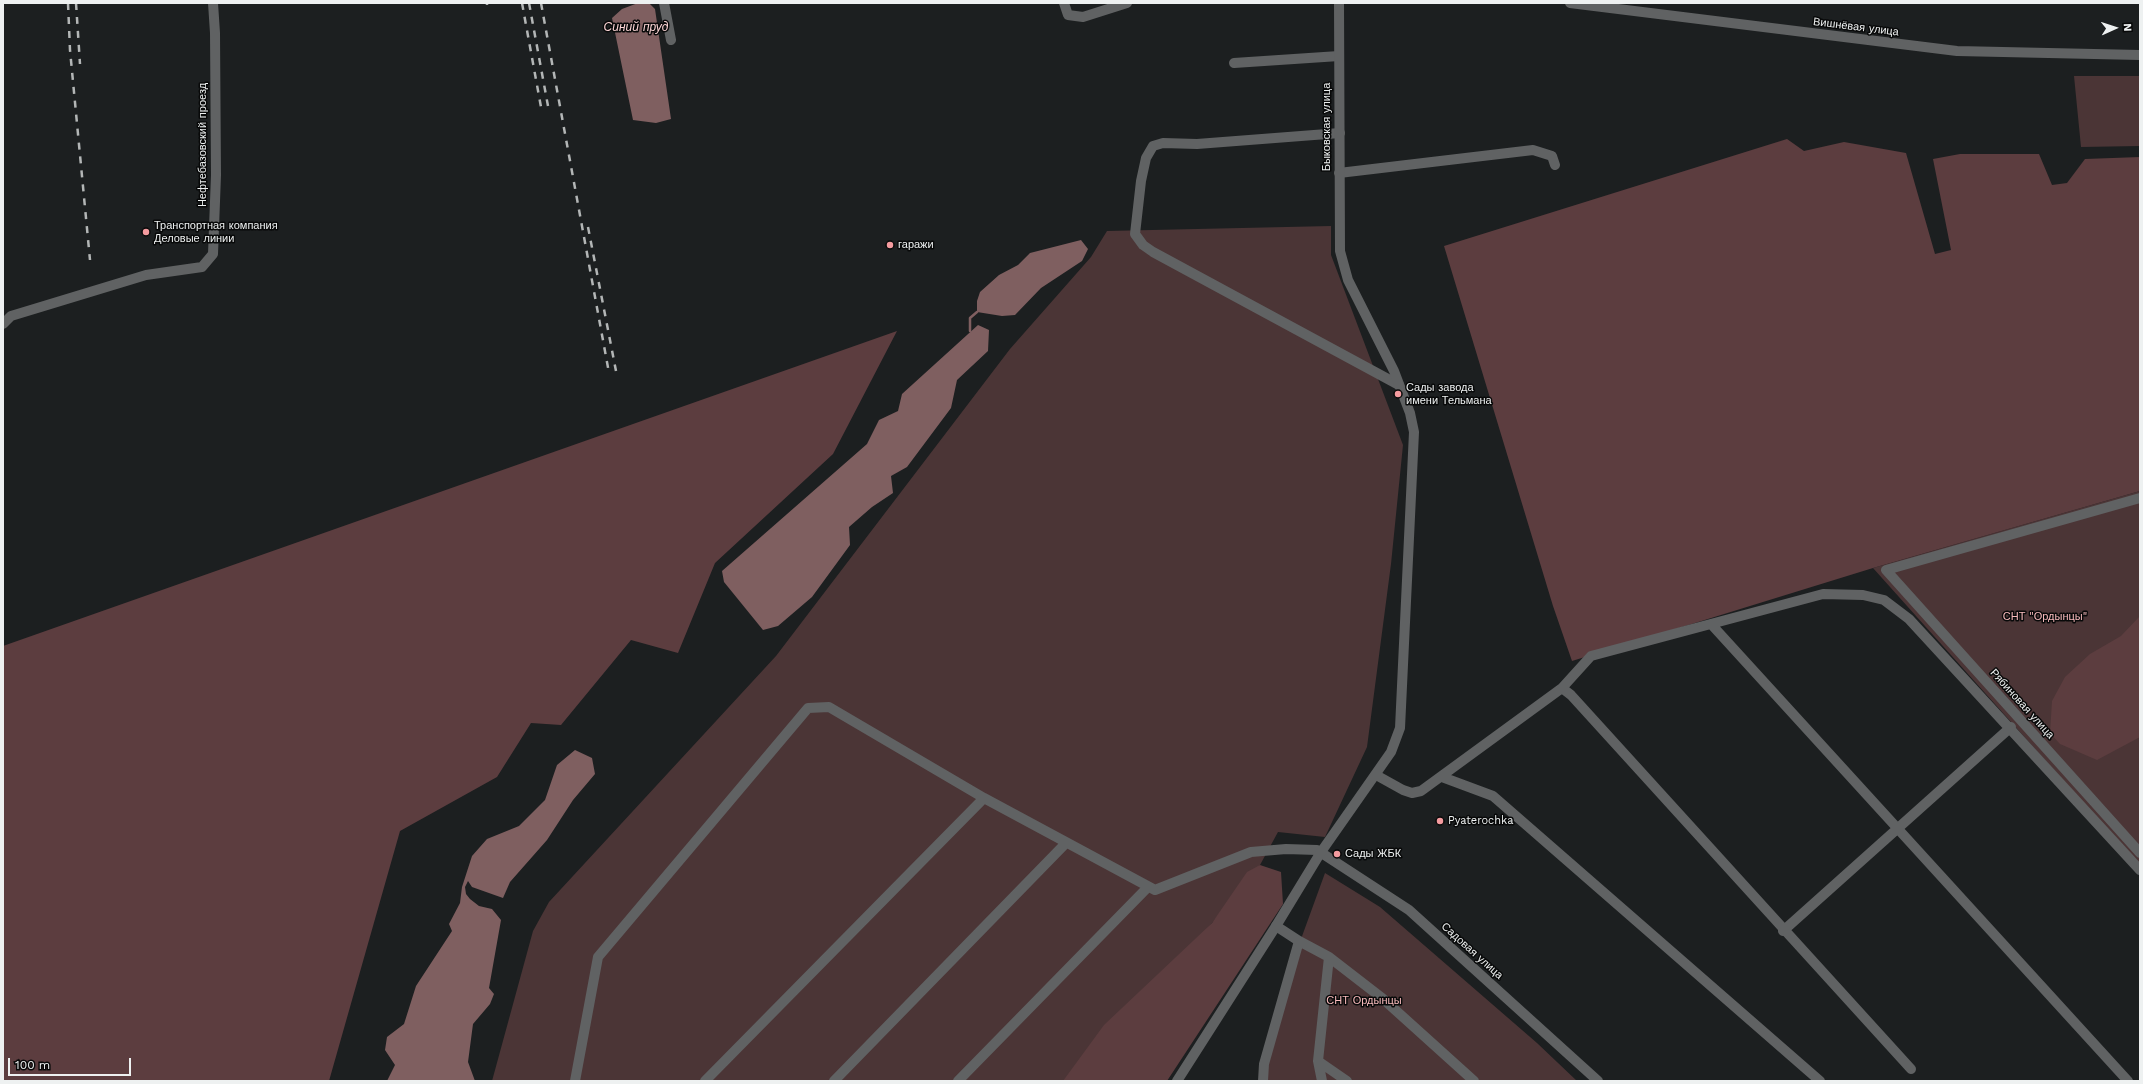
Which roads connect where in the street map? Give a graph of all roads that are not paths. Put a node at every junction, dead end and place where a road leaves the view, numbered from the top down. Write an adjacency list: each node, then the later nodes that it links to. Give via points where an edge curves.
1 (213, 3): 14 (street, Нефтебазовский проезд, via 216,175 213,254 202,267 146,275 11,316)
2 (664, 3): 7 (street)
3 (1064, 3): 4 (street, via 1068,15 1083,17)
4 (1127, 3)
5 (1339, 3): 9 (street, Быковская улица)
6 (1570, 3): 8 (street, Вишнёвая улица, via 1957,51)
7 (671, 40)
8 (2140, 54)
9 (1340, 56): 10 (street); 11 (street, Быковская улица)
10 (1234, 63)
11 (1340, 133): 13 (street, Быковская улица); 15 (street, via 1197,144 1163,143 1153,146 1146,158 1141,181 1135,234 1143,245 1153,252)
12 (1555, 164): 13 (street, via 1552,156 1533,150)
13 (1340, 173): 15 (street, Быковская улица, via 1342,265)
14 (3, 324)
15 (1399, 385): 20 (street, Быковская улица, via 1410,412 1414,432 1402,707 1400,728 1392,752)
16 (2140, 498): 26 (street, Рябиновая улица, via 1886,570)
17 (1711, 624): 18 (street, via 1590,656); 19 (street, via 1823,594 1863,595 1884,600 1909,619); 23 (street)
18 (1562, 688): 21 (street); 30 (street)
19 (2011, 727): 23 (street); 27 (street)
20 (1376, 775): 21 (street, via 1412,793 1422,791); 25 (street, Быковская улица)
21 (1442, 777): 45 (street, via 1493,796)
22 (984, 798): 24 (street); 35 (street, via 829,707 808,708 598,957); 36 (street)
23 (1898, 827): 30 (street); 46 (street)
24 (1066, 843): 28 (street); 37 (street)
25 (1321, 852): 28 (street, via 1286,849 1251,852 1155,890); 29 (street, Быковская улица); 44 (street, Садовая улица, via 1408,910)
26 (2140, 853)
27 (2140, 870)
28 (1148, 887): 38 (street)
29 (1276, 926): 31 (street); 39 (street, Быковская улица)
30 (1783, 931): 34 (street)
31 (1299, 941): 32 (street); 40 (street, via 1264,1064)
32 (1329, 956): 33 (street); 43 (street, via 1382,998)
33 (1318, 1061): 41 (street); 42 (street)
34 (1911, 1069)
35 (575, 1081)
36 (705, 1081)
37 (834, 1081)
38 (958, 1081)
39 (1177, 1081)
40 (1263, 1081)
41 (1322, 1081)
42 (1347, 1081)
43 (1474, 1081)
44 (1598, 1081)
45 (1820, 1081)
46 (2128, 1081)

